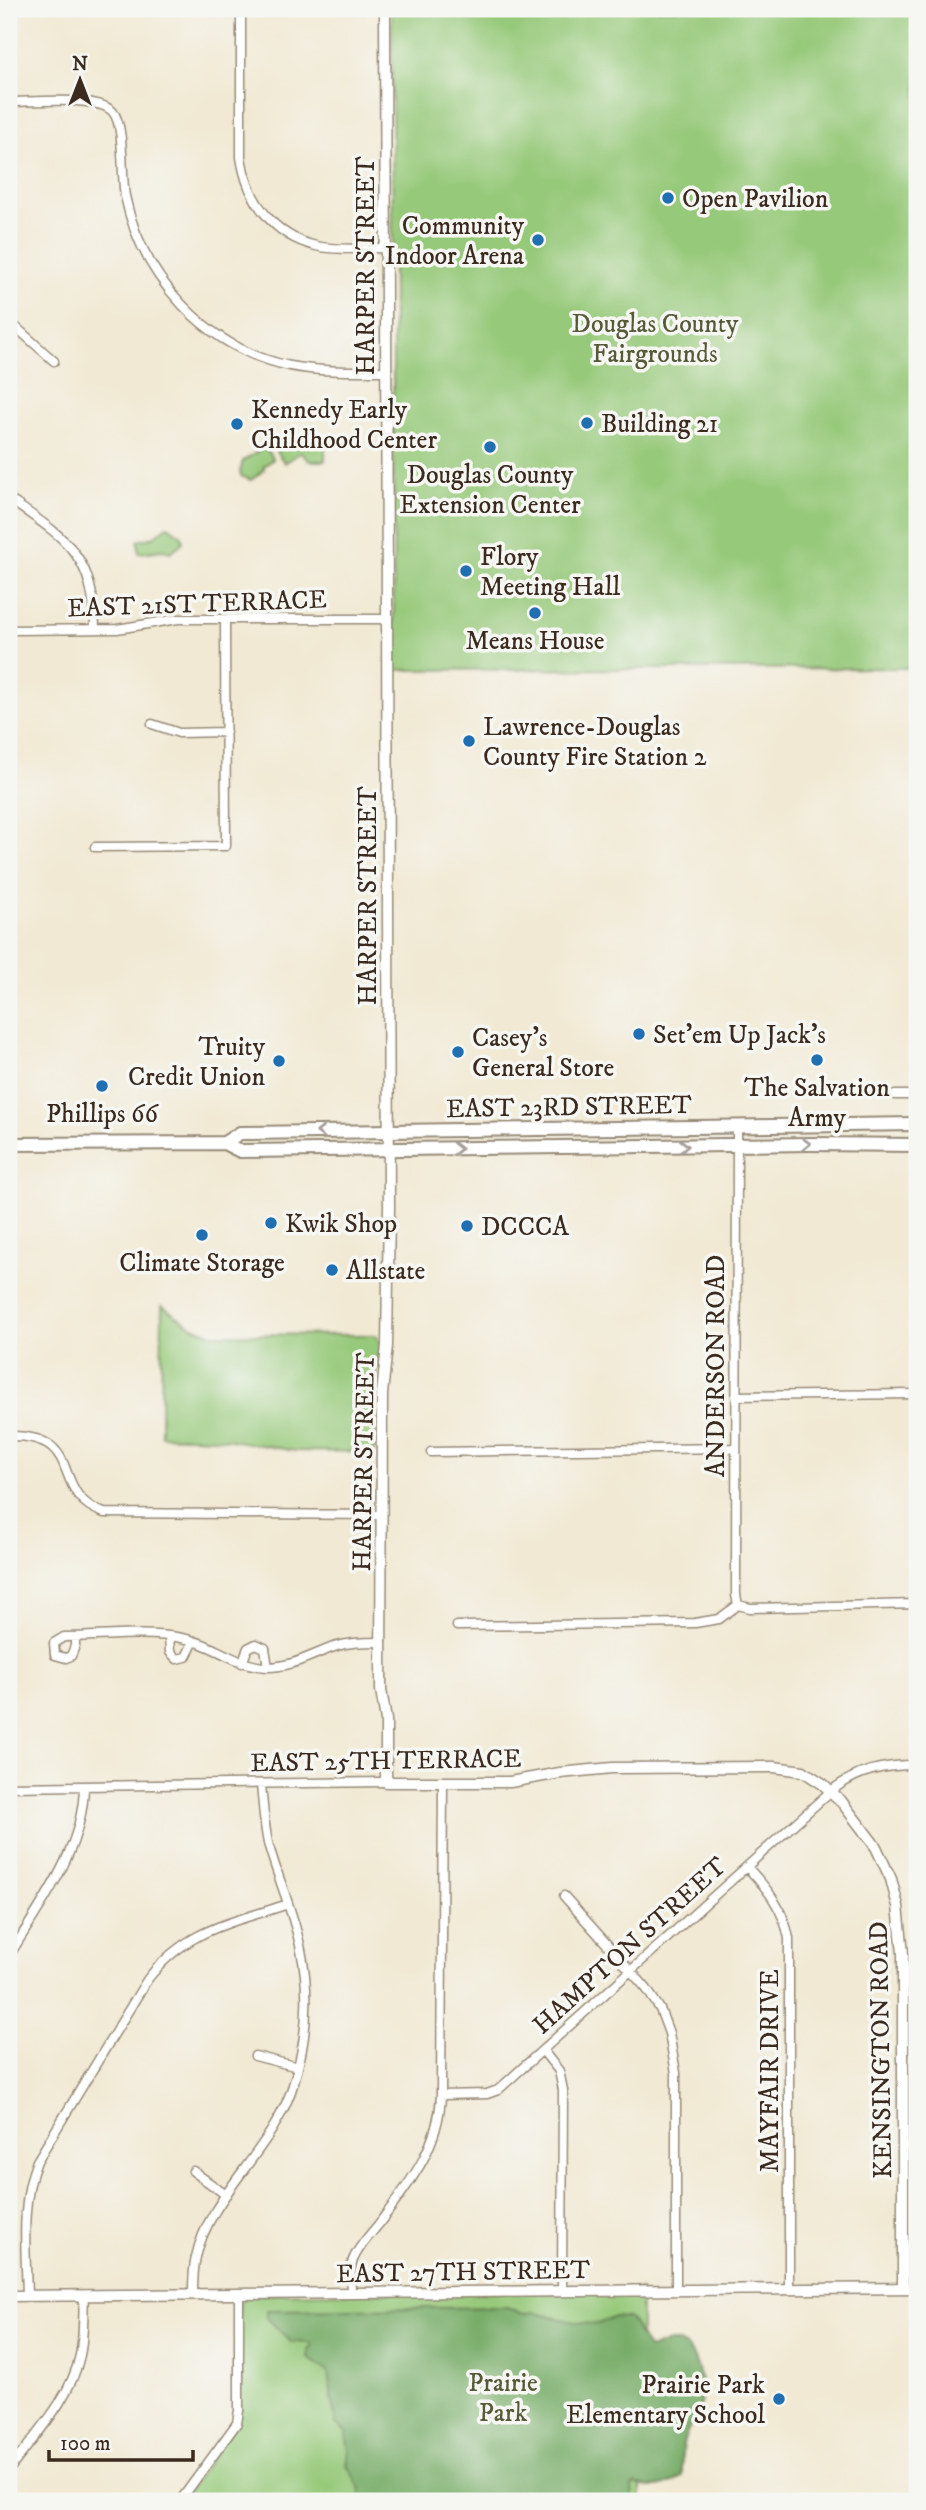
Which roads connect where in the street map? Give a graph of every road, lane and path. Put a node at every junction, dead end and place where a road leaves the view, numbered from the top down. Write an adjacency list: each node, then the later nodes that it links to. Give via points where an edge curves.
1 (240, 9): 4 (street, via 241,157 257,204 276,226 301,242 325,248)
2 (385, 9): 4 (street, HARPER STREET)
3 (9, 102): 7 (street, via 93,102 114,113 121,131 125,197 146,256 177,300 224,340 287,366)
4 (386, 248): 7 (street, HARPER STREET)
5 (9, 321): 6 (street)
6 (54, 361)
7 (386, 371): 10 (street, HARPER STREET)
8 (9, 499): 11 (street, via 54,533 82,564 93,590)
9 (225, 619): 10 (street, EAST 21ST TERRACE); 11 (street, EAST 21ST TERRACE, via 178,619); 14 (street)
10 (387, 619): 20 (street, HARPER STREET)
11 (95, 629): 12 (street, EAST 21ST TERRACE)
12 (9, 630)
13 (152, 724): 14 (street, via 178,733)
14 (226, 732): 15 (street, via 226,846)
15 (95, 847)
16 (895, 1095): 17 (street)
17 (917, 1095)
18 (917, 1124): 19 (main road, EAST 23RD STREET)
19 (737, 1127): 20 (main road, EAST 23RD STREET); 23 (street, ANDERSON ROAD)
20 (389, 1131): 21 (main road, EAST 23RD STREET, one-way to 21, via 240,1133); 25 (street, HARPER STREET)
21 (224, 1143): 22 (main road, EAST 23RD STREET); 25 (main road, EAST 23RD STREET, via 240,1151)
22 (9, 1144)
23 (737, 1145): 24 (main road, EAST 23RD STREET, one-way to 24); 25 (main road, EAST 23RD STREET, one-way to 23); 27 (street, ANDERSON ROAD)
24 (917, 1145)
25 (389, 1150): 31 (street, HARPER STREET)
26 (917, 1394): 27 (street)
27 (736, 1396): 29 (street, ANDERSON ROAD)
28 (9, 1436): 31 (street, via 32,1437 51,1445 78,1497 104,1513)
29 (735, 1448): 30 (street); 33 (street, ANDERSON ROAD)
30 (431, 1452)
31 (382, 1515): 38 (street, HARPER STREET)
32 (917, 1604): 33 (street)
33 (738, 1605): 34 (street, via 719,1619 695,1623)
34 (457, 1626)
35 (169, 1636): 36 (street); 37 (street); 37 (street, via 170,1652 177,1659 186,1657)
36 (75, 1637)
37 (194, 1641): 39 (street)
38 (381, 1642): 40 (street, via 354,1642 299,1662); 42 (street, HARPER STREET)
39 (242, 1663): 40 (street); 40 (street, via 248,1648 256,1644 265,1648)
40 (268, 1667)
41 (917, 1765): 47 (street, via 869,1769)
42 (386, 1782): 43 (street, EAST 25TH TERRACE); 44 (street, EAST 25TH TERRACE)
43 (443, 1783): 47 (street, EAST 25TH TERRACE, via 510,1782 612,1768 774,1767 803,1771); 56 (street)
44 (261, 1785): 45 (street, EAST 25TH TERRACE); 50 (street, via 268,1841)
45 (84, 1786): 46 (street, EAST 25TH TERRACE); 51 (street, via 81,1820 71,1852)
46 (9, 1787)
47 (831, 1791): 48 (street, HAMPTON STREET); 60 (street, KENSINGTON ROAD, via 876,1847 891,1879 901,1921)
48 (747, 1867): 52 (street, HAMPTON STREET); 61 (street, MAYFAIR DRIVE, via 780,1910 789,1938)
49 (564, 1896): 52 (street)
50 (288, 1904): 55 (street, via 306,1988); 69 (street, via 187,1940 146,1980 31,2175)
51 (9, 1956)
52 (631, 1971): 53 (street, HAMPTON STREET); 62 (street, via 660,2009 675,2060)
53 (543, 2051): 56 (street, HAMPTON STREET, via 498,2090); 63 (street, via 559,2071 563,2090)
54 (255, 2056): 55 (street)
55 (298, 2067): 58 (street, via 272,2131)
56 (441, 2095): 64 (street, via 430,2149 357,2252)
57 (193, 2171): 58 (street)
58 (226, 2195): 65 (street, via 199,2248)
59 (917, 2287): 60 (street, EAST 27TH STREET)
60 (903, 2288): 61 (street, EAST 27TH STREET)
61 (789, 2289): 62 (street, EAST 27TH STREET)
62 (676, 2290): 63 (street, EAST 27TH STREET)
63 (562, 2291): 64 (street, EAST 27TH STREET)
64 (351, 2293): 66 (street, EAST 27TH STREET)
65 (193, 2294): 66 (street, EAST 27TH STREET); 67 (street, EAST 27TH STREET)
66 (239, 2294): 71 (street, via 237,2423)
67 (84, 2295): 69 (street, EAST 27TH STREET); 70 (street, via 82,2343 72,2381)
68 (9, 2296): 69 (street, EAST 27TH STREET)
69 (26, 2296)
70 (9, 2470)
71 (180, 2501)

